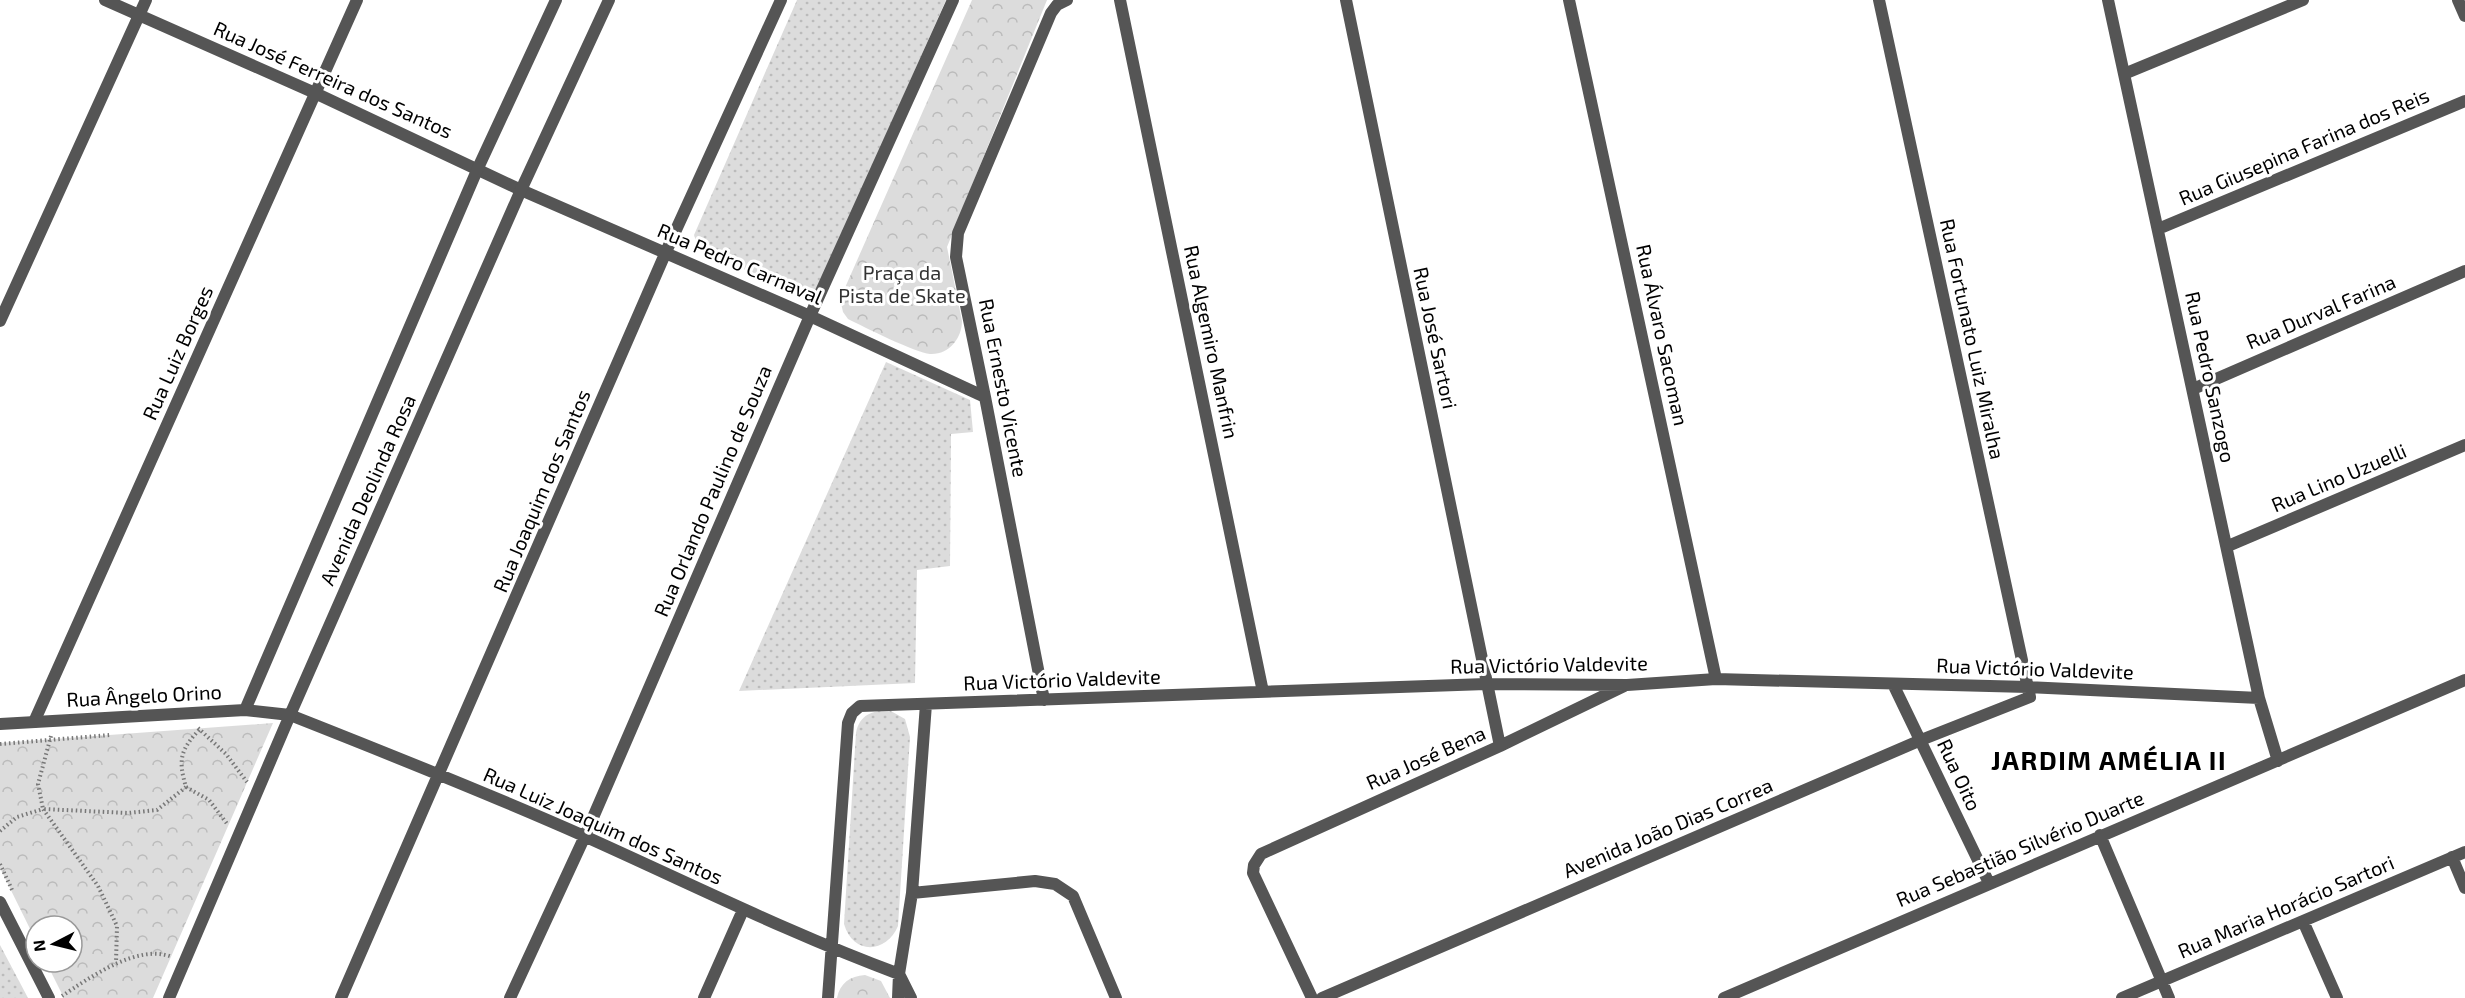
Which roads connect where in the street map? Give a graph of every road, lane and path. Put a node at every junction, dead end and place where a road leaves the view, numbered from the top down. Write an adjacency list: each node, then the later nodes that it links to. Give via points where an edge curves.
1 (105, 0): 16 (street, Rua José Ferreira dos Santos)
2 (146, 0): 16 (street)
3 (357, 0): 19 (street, Rua Luiz Borges)
4 (556, 0): 21 (street, Avenida Deolinda Rosa)
5 (609, 0): 22 (street, Avenida Deolinda Rosa)
6 (781, 0): 24 (street, Rua Joaquim dos Santos)
7 (953, 0): 26 (street, Rua Orlando Paulino de Souza)
8 (1067, 0): 29 (street, Rua Ernesto Vicente, via 1051,13 958,233 956,246)
9 (1120, 0): 37 (street, Rua Algemiro Manfrin)
10 (1346, 0): 34 (street, Rua José Sartori)
11 (1569, 0): 32 (street, Rua Álvaro Sacoman)
12 (1879, 0): 38 (street, Rua Fortunato Luiz Miralha)
13 (2108, 0): 18 (street, Rua Pedro Sanzogo)
14 (2303, 0): 18 (street)
15 (2458, 0): 17 (street)
16 (139, 15): 19 (street, Rua José Ferreira dos Santos); 27 (street)
17 (2465, 16)
18 (2124, 74): 23 (street, Rua Pedro Sanzogo)
19 (315, 93): 21 (street, Rua José Ferreira dos Santos); 45 (street, Rua Luiz Borges)
20 (2465, 101): 23 (street, Rua Giusepina Farina dos Reis)
21 (478, 168): 22 (street, Rua Pedro Carnaval); 42 (street, Avenida Deolinda Rosa)
22 (521, 190): 24 (street, Rua Pedro Carnaval); 43 (street, Avenida Deolinda Rosa)
23 (2158, 230): 28 (street, Rua Pedro Sanzogo)
24 (665, 254): 26 (street, Rua Pedro Carnaval); 57 (street, Rua Joaquim dos Santos)
25 (2465, 272): 28 (street, Rua Durval Farina)
26 (810, 316): 29 (street, Rua Pedro Carnaval); 62 (street, Rua Orlando Paulino de Souza)
27 (0, 321)
28 (2193, 389): 31 (street, Rua Pedro Sanzogo)
29 (986, 397): 40 (street, Rua Ernesto Vicente)
30 (2464, 447): 31 (street, Rua Lino Uzuelli)
31 (2228, 546): 39 (street, Rua Pedro Sanzogo)
32 (1716, 679): 35 (street, Rua Victório Valdevite); 36 (street, Rua Victório Valdevite)
33 (2465, 680): 55 (street, Rua Sebastião Silvério Duarte)
34 (1486, 684): 36 (street, Rua Victório Valdevite); 37 (street, Rua Victório Valdevite); 54 (street, Rua José Sartori)
35 (1893, 684): 38 (street, Rua Victório Valdevite); 52 (street, Rua Oito)
36 (1627, 685): 54 (street, Rua José Bena)
37 (1263, 692): 40 (street, Rua Victório Valdevite)
38 (2029, 692): 39 (street, Rua Victório Valdevite); 52 (street, Avenida João Dias Correa)
39 (2259, 698): 55 (street, Rua Pedro Sanzogo)
40 (1044, 700): 41 (street, Rua Victório Valdevite)
41 (926, 704): 68 (street); 72 (street, Rua Victório Valdevite, via 861,706 848,723)
42 (245, 710): 43 (street, Rua Ângelo Orino); 44 (street, Rua Ângelo Orino)
43 (290, 715): 57 (street, Rua Luiz Joaquim dos Santos); 74 (street, Avenida Deolinda Rosa)
44 (57, 721): 45 (street, Rua Ângelo Orino); 51 (path)
45 (34, 723): 46 (street, Rua Ângelo Orino)
46 (0, 724)
47 (200, 728): 48 (path); 49 (path); 56 (path, via 247,783); 58 (path, via 182,754)
48 (211, 728)
49 (189, 729)
50 (119, 735): 51 (path)
51 (50, 740): 53 (path); 59 (path, via 38,784)
52 (1921, 740): 66 (street, Rua Oito); 88 (street, Avenida João Dias Correa)
53 (0, 744)
54 (1500, 746): 87 (street, Rua José Bena, via 1256,859 1253,873)
55 (2278, 761): 63 (street, Rua Sebastião Silvério Duarte)
56 (251, 773)
57 (440, 774): 62 (street, Rua Luiz Joaquim dos Santos); 80 (street, Rua Joaquim dos Santos)
58 (186, 787): 59 (path, via 157,810 128,813); 60 (path, via 209,800)
59 (43, 809): 61 (path, via 17,817); 73 (path, via 98,886 117,926)
60 (228, 825)
61 (0, 831)
62 (585, 836): 70 (street, Rua Luiz Joaquim dos Santos); 81 (street, Rua Orlando Paulino de Souza)
63 (2100, 836): 66 (street, Rua Sebastião Silvério Duarte); 76 (street)
64 (2465, 852): 65 (street, Rua Maria Horácio Sartori)
65 (2452, 857): 67 (street); 71 (street, Rua Maria Horácio Sartori)
66 (1989, 883): 89 (street, Rua Sebastião Silvério Duarte)
67 (2465, 888)
68 (912, 893): 75 (street); 86 (street, via 1035,881 1055,884 1073,896)
69 (0, 902): 77 (street)
70 (743, 910): 72 (street, Rua Luiz Joaquim dos Santos); 82 (street)
71 (2303, 921): 76 (street, Rua Maria Horácio Sartori); 92 (street)
72 (833, 949): 75 (street, Rua Luiz Joaquim dos Santos); 83 (street)
73 (116, 962): 74 (path, via 162,953); 78 (path)
74 (185, 963): 79 (street, Avenida Deolinda Rosa)
75 (899, 974): 84 (street); 85 (street)
76 (2162, 981): 90 (street, Rua Maria Horácio Sartori); 91 (street)
77 (50, 998)
78 (58, 998)
79 (169, 998)
80 (341, 998)
81 (510, 998)
82 (704, 998)
83 (828, 998)
84 (898, 998)
85 (911, 998)
86 (1116, 998)
87 (1312, 998)
88 (1322, 998)
89 (1724, 998)
90 (2122, 998)
91 (2169, 998)
92 (2337, 998)

